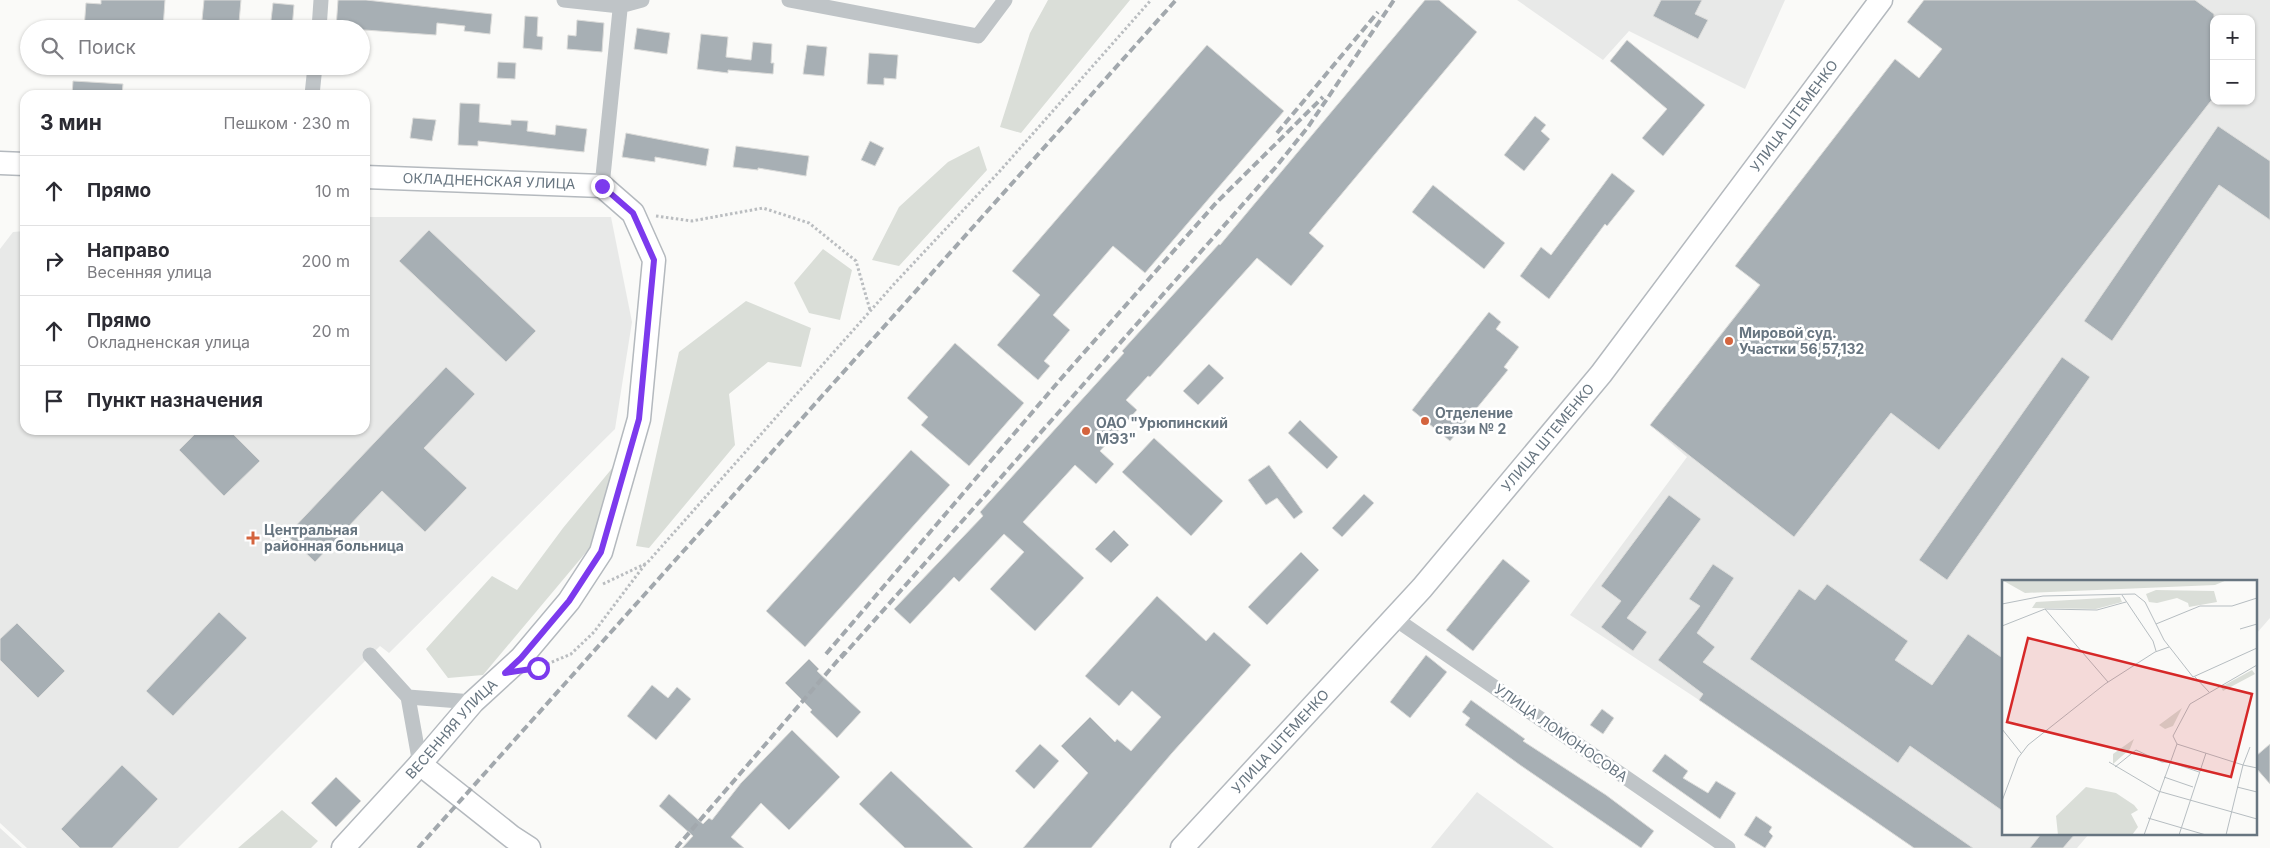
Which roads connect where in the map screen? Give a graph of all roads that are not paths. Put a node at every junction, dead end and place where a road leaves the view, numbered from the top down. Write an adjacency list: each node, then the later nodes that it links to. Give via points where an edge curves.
1 (322, 0): 8 (street)
2 (564, 0): 7 (street)
3 (642, 0): 7 (street)
4 (790, 0): 5 (street, via 978,36)
5 (1005, 0)
6 (1881, 0): 15 (main road, УЛИЦА ШТЕМЕНКО, via 1601,374)
7 (620, 3): 14 (street)
8 (320, 20)
9 (314, 75): 10 (street)
10 (313, 90)
11 (0, 163): 12 (main road)
12 (20, 164)
13 (370, 177): 14 (main road, ОКЛАДНЕНСКАЯ УЛИЦА)
14 (602, 186): 18 (main road, ВЕСЕННЯЯ УЛИЦА, via 633,213 654,260 639,419 601,552 569,601 521,658)
15 (1394, 618): 22 (main road, УЛИЦА ШТЕМЕНКО); 23 (street, УЛИЦА ЛОМОНОСОВА)
16 (370, 655): 17 (street)
17 (408, 697): 18 (street); 19 (street)
18 (473, 702): 19 (main road, ВЕСЕННЯЯ УЛИЦА)
19 (420, 764): 20 (main road, ВЕСЕННЯЯ УЛИЦА); 21 (main road)
20 (343, 848)
21 (529, 848)
22 (1182, 848)
23 (1728, 848)

